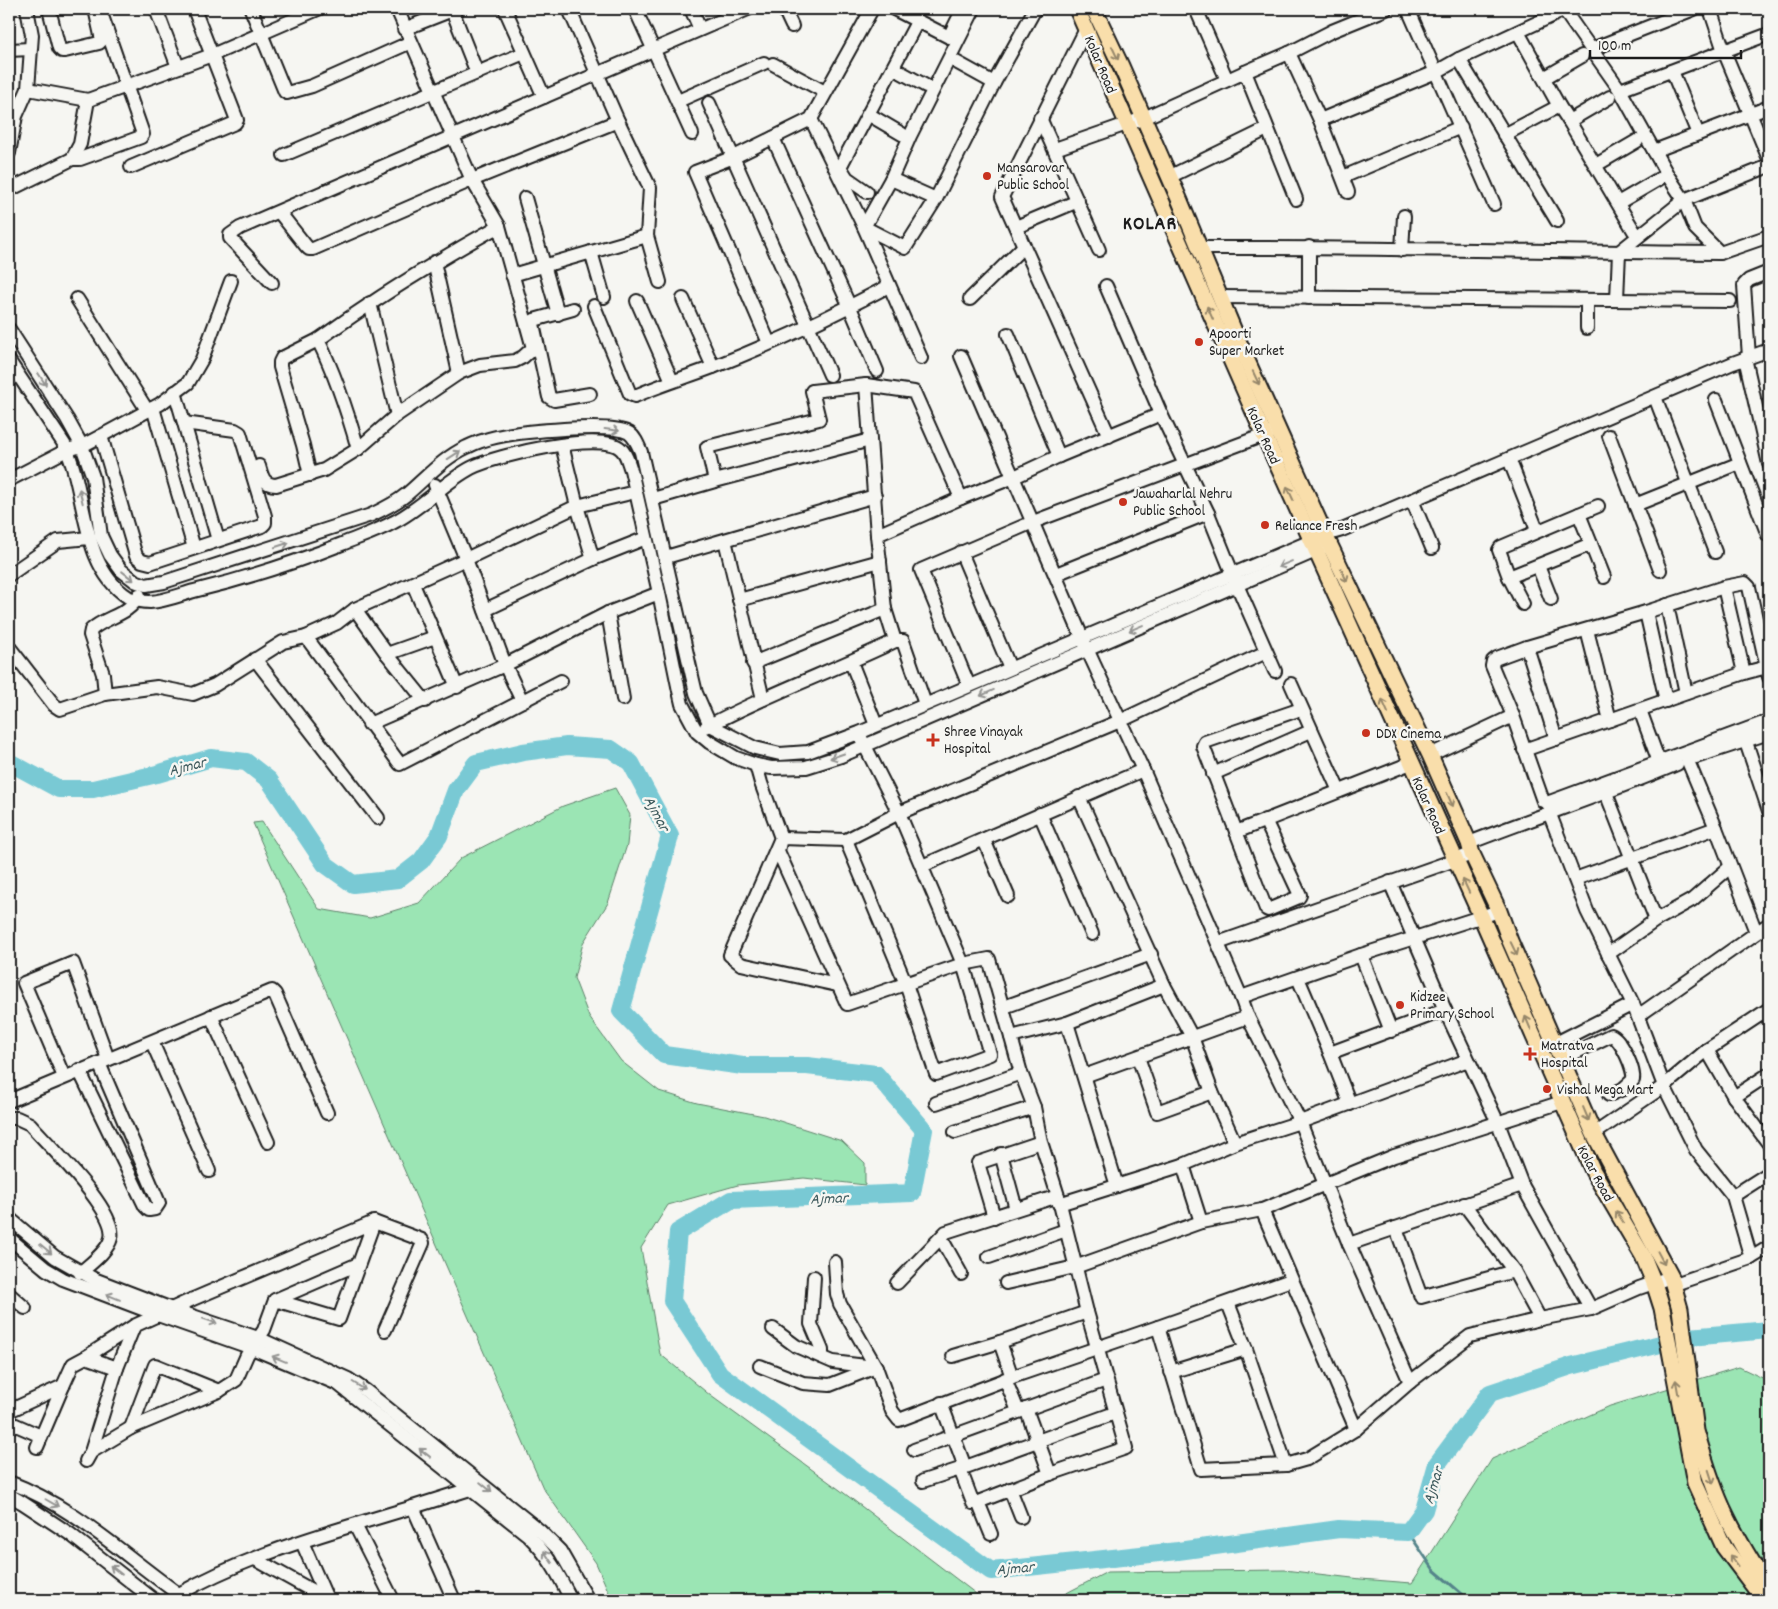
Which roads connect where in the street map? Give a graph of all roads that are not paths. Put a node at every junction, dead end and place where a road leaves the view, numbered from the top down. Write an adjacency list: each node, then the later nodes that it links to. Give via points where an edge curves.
1 (27, 9): 37 (street, via 32,35)
2 (49, 9): 27 (street, via 62,51 99,43 102,40)
3 (156, 9): 47 (street)
4 (194, 9): 44 (street)
5 (251, 9): 34 (street)
6 (318, 9): 34 (street)
7 (396, 9): 30 (street)
8 (454, 9): 30 (street); 52 (street)
9 (504, 9): 41 (street)
10 (569, 9): 53 (street)
11 (634, 9): 39 (street)
12 (691, 9): 32 (street)
13 (747, 9): 32 (street)
14 (784, 9): 29 (street)
15 (872, 9): 61 (street)
16 (894, 9): 28 (street)
17 (965, 9): 28 (street, via 949,38); 100 (street)
18 (1035, 9): 56 (street)
19 (1077, 9): 31 (main road, Kolar Road)
20 (1094, 9): 73 (main road, Kolar Road, one-way to 73)
21 (1386, 9): 42 (street)
22 (1408, 9): 51 (street)
23 (1694, 9): 43 (street)
24 (1710, 9): 40 (street)
25 (1200, 10): 55 (street)
26 (1559, 11): 33 (street); 43 (street)
27 (99, 14): 58 (street)
28 (917, 22): 48 (street)
29 (792, 26)
30 (404, 29): 36 (street)
31 (1086, 29): 72 (street); 78 (main road, Kolar Road)
32 (700, 30): 39 (street)
33 (1518, 32): 45 (street); 54 (street)
34 (260, 33): 36 (street, via 285,92 290,93); 44 (street)
35 (1769, 34): 40 (street)
36 (411, 42): 60 (street)
37 (30, 49): 38 (street); 59 (street)
38 (9, 50)
39 (654, 50): 53 (street); 65 (street)
40 (1724, 51): 49 (street); 71 (street)
41 (524, 53): 52 (street); 63 (street)
42 (1289, 53): 50 (street); 75 (street)
43 (1587, 53): 54 (street); 62 (street)
44 (212, 55): 47 (street); 97 (street, via 236,118 235,123)
45 (1459, 59): 51 (street); 83 (street)
46 (956, 62): 56 (street)
47 (178, 67): 58 (street)
48 (893, 68): 57 (street); 69 (street)
49 (1672, 71): 62 (street); 84 (street)
50 (1245, 72): 55 (street); 80 (street)
51 (1436, 72): 75 (street); 79 (street)
52 (477, 73): 60 (street)
53 (597, 74): 63 (street); 76 (street)
54 (1544, 78): 67 (street)
55 (1227, 80): 73 (street)
56 (994, 83): 107 (street)
57 (926, 86)
58 (127, 87): 64 (street); 93 (street, via 143,136)
59 (28, 89): 64 (street); 70 (street)
60 (432, 91): 85 (street); 91 (street)
61 (825, 92): 65 (street, via 768,63); 74 (street)
62 (1615, 94): 77 (street); 89 (street)
63 (544, 97): 85 (street)
64 (88, 100): 93 (street, via 80,144)
65 (678, 101): 81 (street)
66 (709, 103): 92 (street)
67 (1559, 106): 77 (street); 83 (street)
68 (1769, 107): 71 (street)
69 (868, 114): 82 (street); 104 (street, via 840,167 847,178)
70 (12, 115): 90 (street)
71 (1750, 115): 84 (street); 94 (street)
72 (1040, 118): 88 (street); 118 (street, via 1002,197)
73 (1144, 118): 78 (street); 98 (main road, Kolar Road)
74 (811, 119): 86 (street); 117 (street)
75 (1320, 120): 99 (street)
76 (618, 121): 102 (street); 120 (street, via 650,188)
77 (1570, 121): 95 (street)
78 (1126, 124): 88 (street); 181 (main road, Kolar Road, one-way to 78)
79 (1460, 126): 99 (street); 112 (street)
80 (1267, 129): 98 (street); 108 (street)
81 (692, 134)
82 (902, 134)
83 (1504, 134): 115 (street)
84 (1698, 134): 89 (street)
85 (453, 136): 102 (street); 113 (street)
86 (773, 138): 92 (street); 151 (street)
87 (1637, 142): 95 (street)
88 (1055, 149): 110 (street)
89 (1654, 151): 109 (street)
90 (9, 153)
91 (284, 155)
92 (734, 157): 154 (street); 159 (street, via 695,172)
93 (72, 159): 103 (street)
94 (1769, 159)
95 (1596, 165): 111 (street)
96 (1769, 166): 109 (street)
97 (131, 167)
98 (1169, 176): 123 (main road, Kolar Road)
99 (1343, 177): 105 (street)
100 (891, 179): 107 (street); 117 (street)
101 (1659, 179): 111 (street)
102 (472, 180): 113 (street, via 313,249 306,246); 116 (street)
103 (9, 190)
104 (867, 192)
105 (1348, 192)
106 (525, 198): 131 (street)
107 (936, 198): 117 (street, via 905,248)
108 (1296, 198)
109 (1684, 200): 128 (street); 129 (street, via 1695,228)
110 (1078, 201): 118 (street); 125 (street)
111 (1618, 203): 119 (street)
112 (1494, 204)
113 (279, 212): 136 (street, via 229,236)
114 (1404, 216): 126 (street)
115 (1558, 221)
116 (499, 226): 130 (street); 133 (street)
117 (864, 227): 137 (street)
118 (1016, 228): 122 (street)
119 (1634, 230)
120 (647, 236): 127 (street); 135 (street)
121 (1769, 236): 129 (street)
122 (1024, 246): 143 (street); 183 (street)
123 (1200, 248): 124 (street); 140 (main road, Kolar Road)
124 (1309, 248): 126 (street); 141 (street)
125 (1099, 250)
126 (1402, 250): 128 (street)
127 (591, 252): 131 (street); 139 (street)
128 (1619, 252): 129 (street); 144 (street)
129 (1720, 252)
130 (434, 262): 149 (street); 167 (street)
131 (545, 265): 133 (street); 153 (street)
132 (1769, 272): 163 (street, via 1749,280 1744,286)
133 (512, 274): 167 (street, via 533,348 515,361 480,365)
134 (231, 281): 171 (street, via 202,360 188,383)
135 (660, 282)
136 (272, 283)
137 (889, 286): 151 (street); 162 (street)
138 (1106, 286): 177 (street)
139 (604, 297)
140 (1221, 297): 141 (street); 180 (main road, Kolar Road, one-way to 180)
141 (1309, 298): 146 (street)
142 (77, 299): 175 (street)
143 (970, 299)
144 (1617, 299): 146 (street); 148 (street)
145 (683, 300): 165 (street)
146 (1587, 300): 155 (street)
147 (637, 301): 169 (street)
148 (1730, 301)
149 (370, 303): 158 (street); 178 (street)
150 (594, 306): 169 (street, via 631,396)
151 (850, 307): 154 (street); 166 (street)
152 (573, 309): 153 (street)
153 (558, 314): 172 (street, via 534,320 533,324 549,397 554,400)
154 (808, 325): 159 (street); 168 (street)
155 (1587, 328)
156 (9, 329): 187 (street, one-way to 187)
157 (1008, 334): 190 (street)
158 (318, 340): 188 (street, via 335,377); 196 (street, via 280,362)
159 (769, 343): 165 (street)
160 (1769, 350): 163 (street)
161 (961, 356): 198 (street)
162 (921, 358)
163 (1747, 358): 173 (street); 176 (street)
164 (9, 361): 189 (street)
165 (713, 366): 169 (street)
166 (877, 371)
167 (460, 373): 178 (street)
168 (830, 375)
169 (672, 381)
170 (866, 385): 185 (street); 200 (street, via 812,391 819,419 707,447); 205 (street, via 914,392)
171 (175, 392): 175 (street); 179 (street)
172 (590, 394)
173 (1655, 396): 191 (street); 201 (street)
174 (1716, 400): 192 (street)
175 (150, 409): 182 (street); 224 (street)
176 (1763, 409): 193 (street)
177 (1162, 414): 183 (street); 194 (street)
178 (397, 415): 188 (street)
179 (184, 423): 220 (street); 220 (street, via 240,433 263,508 265,523 262,526)
180 (1279, 430): 181 (street); 222 (main road, Kolar Road)
181 (1264, 435): 194 (street); 222 (main road, Kolar Road, one-way to 181)
182 (101, 436): 187 (street); 224 (street, via 136,556 150,563)
183 (1109, 436): 190 (street)
184 (1609, 436): 208 (street)
185 (870, 440): 200 (street); 204 (street)
186 (562, 444): 202 (street, via 495,458 472,467); 203 (street, via 599,442 621,449); 209 (street)
187 (82, 446): 189 (street); 213 (street, via 93,477)
188 (358, 449): 196 (street, via 324,470)
189 (67, 450): 199 (street); 213 (street, one-way to 189)
190 (1059, 456): 198 (street)
191 (1509, 459): 207 (street); 215 (street)
192 (1740, 463): 201 (street); 217 (street)
193 (1769, 464)
194 (1185, 465): 211 (street); 214 (street)
195 (258, 466): 196 (street, via 264,481 270,485)
196 (310, 474)
197 (428, 474): 202 (street); 206 (street, one-way to 206, via 467,447 495,437 517,433 614,429 628,433 637,442); 239 (street, one-way to 197, via 164,582 371,515 407,495)
198 (1014, 477): 205 (street); 214 (street)
199 (9, 480)
200 (715, 481): 206 (street)
201 (1688, 484): 208 (street); 227 (street)
202 (438, 491): 229 (street); 245 (street, via 393,523 305,558 219,585 150,602)
203 (635, 492): 209 (street); 219 (street)
204 (875, 496): 216 (street); 221 (street)
205 (961, 498): 216 (street)
206 (653, 499): 228 (street)
207 (1412, 500): 222 (street, via 1342,530); 225 (street)
208 (1635, 505): 233 (street)
209 (577, 506): 229 (street); 230 (street)
210 (1598, 506): 212 (street)
211 (1208, 513): 234 (street); 238 (street)
212 (1579, 514): 215 (street); 223 (street)
213 (92, 521): 218 (street)
214 (1033, 522): 226 (street); 234 (street)
215 (1537, 530): 236 (street, via 1499,550)
216 (877, 535): 231 (street)
217 (1768, 535)
218 (95, 537): 235 (street, via 58,541); 239 (street, one-way to 239, via 121,570); 245 (street, via 98,562 117,587)
219 (646, 538): 230 (street); 242 (street)
220 (218, 540): 224 (street)
221 (725, 540): 228 (street); 244 (street)
222 (1321, 543): 238 (street); 299 (main road, Kolar Road, one-way to 299); 302 (main road, Kolar Road, one-way to 222)
223 (1590, 544): 232 (street); 237 (street)
224 (194, 548)
225 (1432, 548)
226 (961, 552): 266 (street); 273 (street, via 921,570)
227 (1714, 552)
228 (666, 557): 289 (street, via 696,694)
229 (466, 559): 240 (street); 250 (street)
230 (592, 559): 250 (street)
231 (880, 561): 244 (street); 248 (street)
232 (1538, 566): 236 (street); 243 (street)
233 (1660, 570)
234 (1056, 574): 257 (street)
235 (9, 575)
236 (1509, 577): 246 (street)
237 (1604, 577)
238 (1235, 580): 257 (street); 260 (street)
239 (145, 584): 245 (street)
240 (413, 584): 249 (street); 254 (street)
241 (1724, 587): 247 (street); 268 (street, via 1745,583 1749,587); 269 (street)
242 (659, 593): 252 (street); 292 (street, via 678,691)
243 (1551, 599)
244 (740, 600): 264 (street)
245 (137, 601): 275 (street, via 124,613 91,630)
246 (1524, 604)
247 (1667, 605): 251 (street); 274 (street)
248 (886, 608): 256 (street); 264 (street)
249 (355, 609): 255 (street, via 337,624); 261 (street)
250 (485, 610): 265 (street)
251 (1646, 612): 253 (street); 280 (street)
252 (608, 613): 265 (street); 276 (street)
253 (1587, 630): 258 (street); 285 (street)
254 (435, 637): 261 (street); 272 (street)
255 (306, 638): 262 (street, via 283,642); 288 (street)
256 (895, 641): 263 (street); 281 (street, via 903,641)
257 (1085, 643): 266 (street); 286 (street); 297 (street, one-way to 297)
258 (1527, 647): 284 (street, via 1497,658 1492,666); 295 (street)
259 (9, 648): 275 (street, via 60,709)
260 (1266, 652): 267 (street); 286 (street)
261 (387, 654): 278 (street)
262 (255, 659): 275 (street, via 215,685 193,694 157,687); 314 (street)
263 (851, 662): 277 (street); 290 (street)
264 (753, 663): 277 (street)
265 (505, 666): 272 (street); 279 (street)
266 (1010, 668): 273 (street)
267 (1274, 671)
268 (1768, 672): 269 (street)
269 (1744, 673): 274 (street)
270 (561, 681): 279 (street)
271 (1290, 684): 282 (street)
272 (457, 686): 278 (street)
273 (969, 686): 281 (street)
274 (1686, 693): 280 (street)
275 (105, 694)
276 (623, 699)
277 (763, 699): 289 (street)
278 (425, 701): 288 (street)
279 (522, 701): 288 (street, via 400,764)
280 (1666, 701): 283 (street)
281 (925, 704): 290 (street)
282 (1301, 709): 291 (street); 305 (street, via 1205,742 1203,746)
283 (1640, 710): 285 (street); 301 (street)
284 (1513, 716): 298 (street); 299 (street)
285 (1610, 720): 295 (street)
286 (1120, 721): 304 (street); 312 (street)
287 (1769, 721): 301 (street)
288 (369, 724)
289 (710, 725): 292 (street); 293 (street, via 755,748 780,754 808,752)
290 (876, 725): 293 (street)
291 (1311, 731): 305 (street); 306 (street)
292 (697, 732): 303 (street, via 736,758)
293 (859, 733): 297 (street)
294 (1769, 733): 296 (street)
295 (1556, 739): 298 (street)
296 (1746, 742): 300 (street); 309 (street)
297 (864, 746): 303 (street, one-way to 303, via 806,767); 312 (street)
298 (1524, 750): 301 (street, via 1543,801 1547,803)
299 (1430, 755): 302 (main road); 321 (main road, Kolar Road, one-way to 321)
300 (1687, 759): 307 (street); 316 (street)
301 (1659, 762)
302 (1410, 763): 306 (street); 323 (main road, Kolar Road)
303 (756, 765): 318 (street)
304 (1143, 770): 308 (street); 336 (street)
305 (1213, 774): 317 (street)
306 (1339, 791): 315 (street)
307 (1606, 793): 311 (street); 322 (street)
308 (1079, 797): 313 (street); 337 (street)
309 (1767, 797): 310 (street)
310 (1769, 811)
311 (1549, 812): 321 (street); 326 (street)
312 (899, 813): 319 (street); 324 (street)
313 (1040, 814): 320 (street); 334 (street)
314 (378, 818)
315 (1265, 820): 317 (street); 317 (street, via 1300,895 1290,902 1267,910)
316 (1716, 828): 322 (street); 325 (street)
317 (1236, 832)
318 (782, 838): 319 (street); 343 (street, via 778,851); 343 (street, via 730,955 741,964)
319 (846, 840): 342 (street)
320 (984, 840): 324 (street); 328 (street)
321 (1470, 848): 323 (street); 329 (main road, Kolar Road)
322 (1630, 858): 326 (street); 331 (street)
323 (1454, 860): 327 (street); 330 (main road, Kolar Road, one-way to 323)
324 (922, 866): 340 (street)
325 (1730, 867): 331 (street, via 1692,900); 333 (street)
326 (1575, 878): 338 (street)
327 (1390, 882): 335 (street); 336 (street)
328 (1008, 896)
329 (1499, 911): 330 (street); 358 (main road, Kolar Road, one-way to 358)
330 (1481, 916): 335 (street); 375 (main road, Kolar Road, one-way to 330)
331 (1656, 920): 338 (street)
332 (1769, 924): 333 (street)
333 (1756, 932): 351 (street)
334 (1092, 934)
335 (1413, 938): 339 (street); 349 (street)
336 (1218, 943): 345 (street)
337 (1152, 954): 344 (street); 347 (street)
338 (1608, 954): 346 (street)
339 (1361, 955): 341 (street); 354 (street)
340 (963, 964): 342 (street); 342 (street, via 990,1054 936,1074); 347 (street, via 989,958)
341 (1298, 978): 345 (street); 360 (street)
342 (906, 984): 343 (street, via 847,1004)
343 (837, 985)
344 (1164, 985): 353 (street); 356 (street)
345 (1242, 998): 352 (street)
346 (1633, 1004): 351 (street); 358 (street)
347 (1004, 1007): 355 (street)
348 (1769, 1009): 359 (street)
349 (1445, 1010): 354 (street); 363 (street)
350 (211, 1016): 357 (street); 379 (street, via 272,991); 385 (street)
351 (1638, 1016): 370 (street)
352 (1248, 1017): 356 (street); 381 (street)
353 (1067, 1023): 355 (street); 368 (street)
354 (1391, 1031): 360 (street)
355 (1011, 1036): 366 (street)
356 (1192, 1037): 361 (street); 371 (street)
357 (152, 1042): 364 (street); 391 (street)
358 (1556, 1043): 362 (main road, Kolar Road)
359 (1707, 1050): 370 (street); 373 (street)
360 (1330, 1053): 377 (street)
361 (1138, 1057): 368 (street); 371 (street, via 1158,1112)
362 (1562, 1059): 372 (street, via 1611,1035 1615,1037 1634,1074 1633,1080 1623,1089); 384 (main road, Kolar Road, one-way to 384)
363 (1468, 1060): 377 (street); 382 (street)
364 (103, 1061): 365 (street); 365 (street, via 159,1203 155,1209 149,1210 145,1206); 369 (street, via 73,963 40,976 24,983)
365 (79, 1070): 369 (street)
366 (1021, 1073): 376 (street); 378 (street)
367 (1769, 1074): 373 (street)
368 (1084, 1076): 395 (street)
369 (64, 1077): 374 (street)
370 (1664, 1086): 384 (street); 396 (street, via 1696,1150)
371 (1212, 1092): 387 (street)
372 (1608, 1096)
373 (1734, 1097): 388 (street)
374 (9, 1101)
375 (1562, 1102): 382 (street); 424 (main road, Kolar Road, one-way to 375, via 1644,1256 1593,1172)
376 (936, 1103)
377 (1350, 1104): 381 (street)
378 (1034, 1107): 383 (street); 386 (street)
379 (327, 1113)
380 (9, 1118): 417 (street, via 30,1124 92,1192 110,1223 111,1238 101,1255)
381 (1300, 1122): 387 (street); 393 (street)
382 (1498, 1123): 393 (street, via 1394,1156); 394 (street)
383 (955, 1132)
384 (1594, 1134): 421 (main road, Kolar Road, one-way to 421)
385 (268, 1142)
386 (1041, 1142): 389 (street); 397 (street)
387 (1235, 1143): 390 (street)
388 (1769, 1144)
389 (1001, 1154): 399 (street); 401 (street, via 978,1163)
390 (1183, 1165): 395 (street); 404 (street)
391 (209, 1171)
392 (1769, 1173): 396 (street)
393 (1326, 1185): 400 (street); 409 (street)
394 (1522, 1185): 398 (street); 430 (street)
395 (1117, 1186): 397 (street)
396 (1733, 1196): 412 (street)
397 (1058, 1200): 399 (street); 406 (street)
398 (1464, 1204): 405 (street); 416 (street)
399 (1016, 1209): 401 (street)
400 (1262, 1210): 404 (street); 420 (street)
401 (994, 1217): 408 (street, via 946,1232)
402 (9, 1218): 417 (street, one-way to 417, via 55,1257)
403 (374, 1222): 414 (street); 429 (street); 437 (street, via 423,1243)
404 (1201, 1222): 415 (street)
405 (1396, 1228): 409 (street); 416 (street, via 1421,1297)
406 (1066, 1230): 411 (street); 415 (street)
407 (9, 1238): 432 (street, one-way to 407, via 63,1279)
408 (941, 1238): 418 (street); 422 (street)
409 (1349, 1244): 451 (street)
410 (1769, 1247): 412 (street)
411 (989, 1257)
412 (1751, 1258): 421 (street)
413 (834, 1262): 446 (street, via 840,1304)
414 (358, 1264): 426 (street); 426 (street, via 339,1319)
415 (1075, 1267): 423 (street); 431 (street)
416 (1514, 1271): 433 (street)
417 (80, 1273): 429 (street)
418 (961, 1274)
419 (814, 1277): 444 (street, via 811,1324)
420 (1291, 1280): 427 (street); 460 (street)
421 (1672, 1281): 424 (street); 461 (main road, Kolar Road, via 1680,1309)
422 (897, 1283)
423 (1006, 1283)
424 (1654, 1283): 430 (street); 461 (main road, Kolar Road, one-way to 424)
425 (9, 1294): 428 (street)
426 (275, 1300): 439 (street, via 264,1330)
427 (1228, 1303): 435 (street); 441 (street)
428 (25, 1308)
429 (172, 1309): 432 (street); 439 (street, one-way to 439)
430 (1591, 1309): 433 (street)
431 (1087, 1312): 438 (street); 440 (street)
432 (158, 1315): 434 (street); 439 (street)
433 (1540, 1319): 451 (street, via 1470,1336)
434 (134, 1326): 443 (street); 447 (street)
435 (1158, 1327): 440 (street); 448 (street)
436 (774, 1329): 444 (street, via 796,1346)
437 (385, 1330)
438 (1000, 1342): 442 (street); 449 (street)
439 (255, 1343): 453 (street, via 236,1380); 470 (street, one-way to 439, via 338,1384); 487 (street, one-way to 487, via 348,1379 366,1391 540,1531 560,1552)
440 (1097, 1347): 449 (street); 450 (street)
441 (1246, 1349): 448 (street); 465 (street)
442 (952, 1356)
443 (86, 1357): 447 (street); 452 (street, via 73,1364)
444 (822, 1358): 446 (street)
445 (760, 1366): 446 (street, via 803,1383 830,1384)
446 (876, 1367): 454 (street, via 892,1412 899,1420)
447 (117, 1368): 459 (street, via 88,1456)
448 (1171, 1372): 465 (street, via 1201,1469)
449 (1008, 1378): 454 (street); 455 (street)
450 (1106, 1380): 455 (street); 457 (street)
451 (1410, 1382): 460 (street)
452 (62, 1386): 456 (street); 458 (street, via 39,1441)
453 (218, 1392): 459 (street); 459 (street, via 155,1365)
454 (941, 1403): 462 (street)
455 (1022, 1410): 462 (street); 463 (street)
456 (9, 1411)
457 (1115, 1413): 463 (street); 467 (street, via 1126,1448)
458 (9, 1422)
459 (131, 1428)
460 (1356, 1429): 465 (street, via 1307,1459)
461 (1691, 1433): 480 (main road, Kolar Road, one-way to 480, via 1726,1516); 488 (main road, Kolar Road, one-way to 461, via 1724,1547 1695,1483)
462 (953, 1436): 464 (street); 466 (street)
463 (1037, 1440): 466 (street); 467 (street)
464 (914, 1450)
465 (1286, 1465)
466 (963, 1468): 468 (street); 473 (street, via 973,1504)
467 (1050, 1474): 471 (street)
468 (923, 1481)
469 (9, 1482): 481 (street, one-way to 481, via 26,1488 82,1520)
470 (470, 1488): 474 (street); 486 (street, one-way to 470, via 544,1551)
471 (1010, 1489): 473 (street); 475 (street)
472 (9, 1495): 482 (street, one-way to 472, via 70,1534)
473 (978, 1502): 477 (street)
474 (413, 1507): 476 (street); 485 (street)
475 (1021, 1517)
476 (355, 1525): 478 (street); 484 (street)
477 (990, 1534)
478 (302, 1542): 479 (street); 483 (street)
479 (255, 1559): 481 (street, via 196,1584); 483 (street)
480 (1769, 1589)
481 (183, 1597)
482 (154, 1600)
483 (328, 1600)
484 (392, 1600)
485 (454, 1600)
486 (571, 1600)
487 (588, 1600)
488 (1764, 1600)

